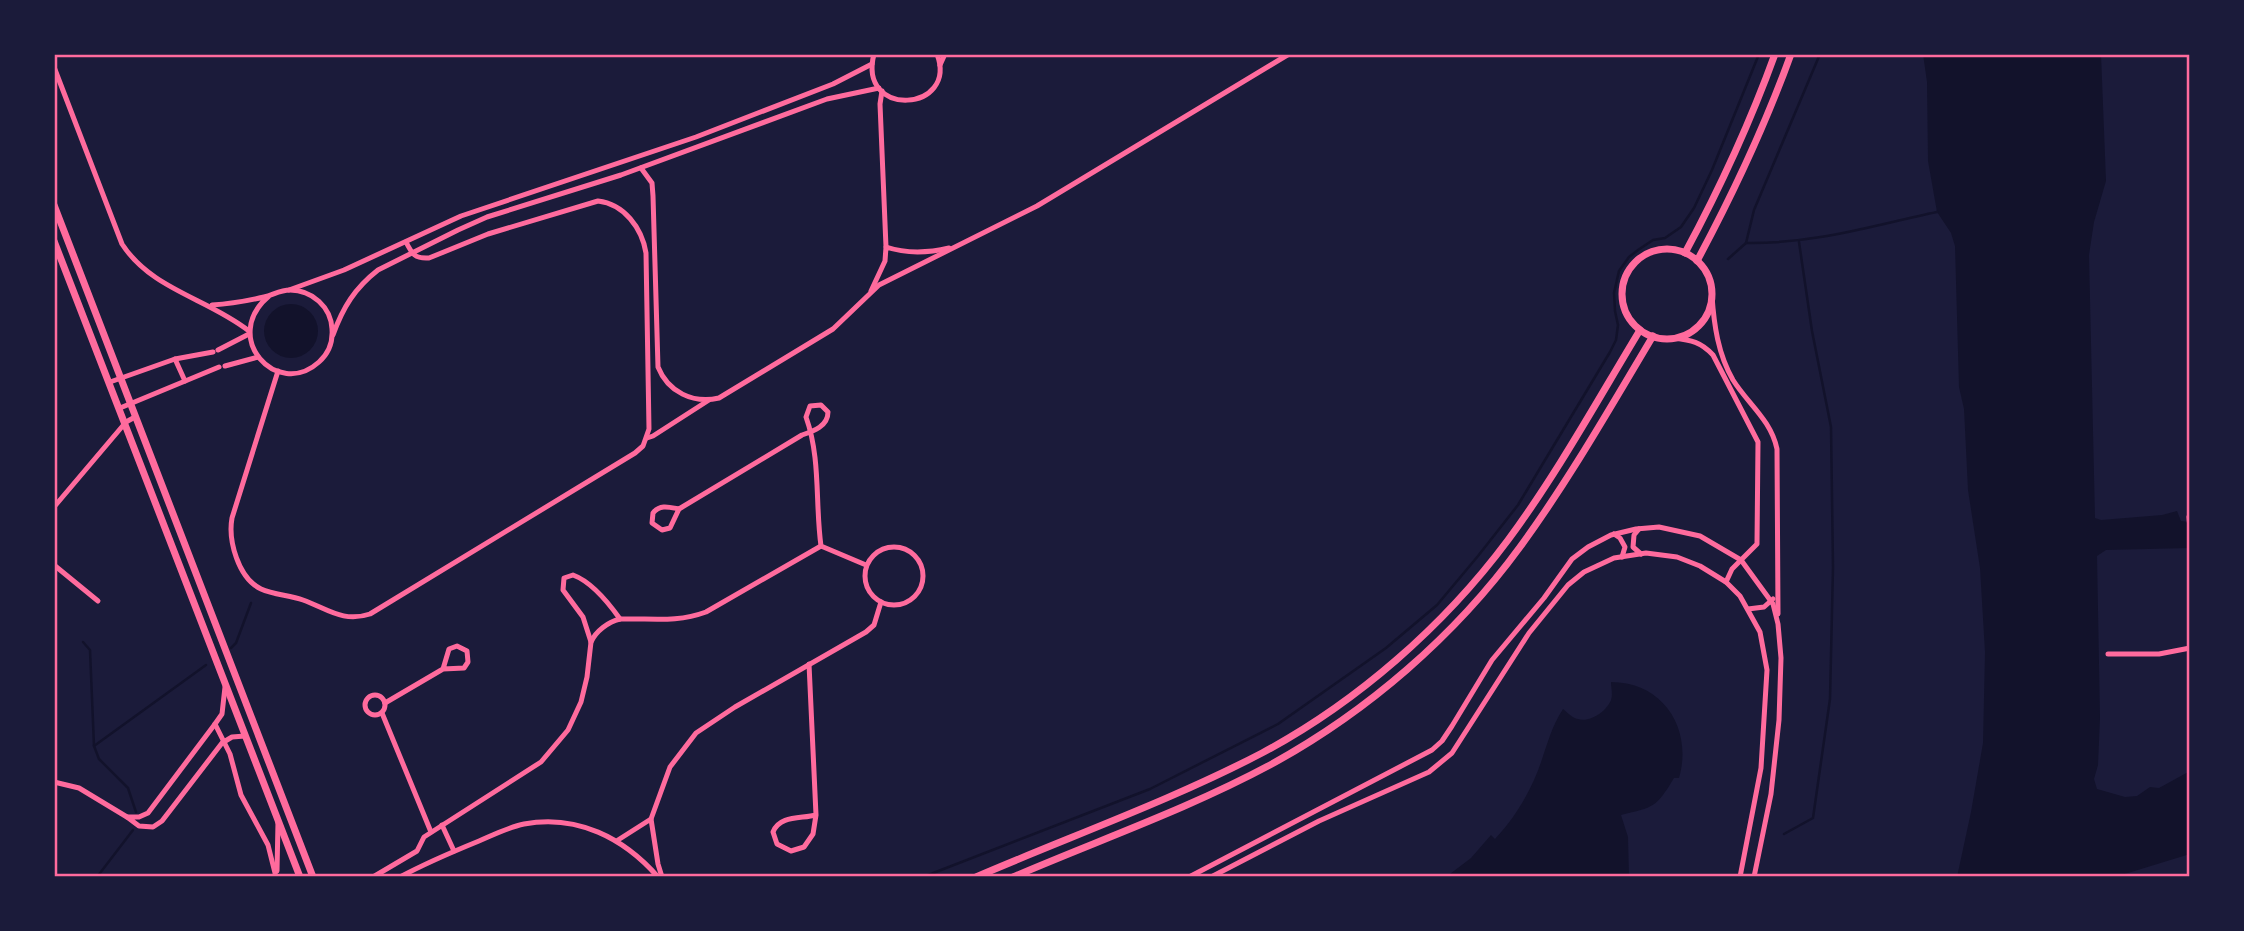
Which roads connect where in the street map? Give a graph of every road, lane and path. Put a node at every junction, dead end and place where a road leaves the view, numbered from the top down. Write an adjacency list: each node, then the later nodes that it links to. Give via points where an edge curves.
1 (874, 54): 7 (street)
2 (937, 54): 8 (street)
3 (945, 54): 8 (street)
4 (1289, 54): 21 (street, via 1037,206)
5 (1775, 54): 23 (main road, via 1724,178)
6 (1791, 54): 25 (main road, via 1737,185)
7 (872, 64): 10 (street); 11 (street)
8 (940, 65): 10 (street, via 938,80 924,97 902,102)
9 (54, 67): 30 (street, via 130,257 158,279)
10 (880, 90): 12 (street, via 827,99); 22 (street)
11 (764, 111): 12 (street); 13 (street)
12 (768, 121): 14 (street)
13 (618, 164): 15 (street); 17 (street)
14 (641, 167): 15 (street); 44 (street, via 652,183 658,367 663,379 681,394)
15 (621, 175): 18 (street)
16 (54, 205): 41 (main road)
17 (474, 211): 18 (street); 19 (street)
18 (478, 221): 24 (street)
19 (406, 242): 24 (street); 26 (street)
20 (55, 245): 43 (main road)
21 (959, 246): 22 (street, via 917,253); 27 (street, via 886,281)
22 (886, 247): 27 (street, via 882,271)
23 (1685, 253): 25 (main road); 31 (main road, via 1653,250 1626,274 1624,310)
24 (412, 254): 33 (street, via 378,270 359,287 346,302); 50 (street, via 429,258 488,234 598,201 623,212 636,225 646,253)
25 (1697, 261): 29 (main road, via 1711,283)
26 (289, 290): 28 (street); 33 (street, via 312,295 321,303)
27 (870, 294): 44 (street, via 833,329)
28 (269, 296): 30 (street); 32 (street, via 255,311)
29 (1712, 296): 35 (main road, via 1704,319 1686,335); 64 (street, via 1714,327 1724,362 1766,422 1777,449)
30 (208, 306): 32 (street)
31 (1640, 330): 34 (main road); 100 (main road, via 1508,539 1448,611 1375,677 1251,758)
32 (249, 332): 36 (street); 37 (street)
33 (333, 335): 40 (street, via 324,358 314,367 290,374)
34 (1653, 336): 35 (main road); 101 (main road, via 1520,548 1458,621 1384,689 1270,765 1210,795)
35 (1674, 338): 60 (street, via 1692,340 1713,355 1758,442 1757,544)
36 (203, 355): 38 (street); 39 (street)
37 (258, 357): 39 (street); 40 (street)
38 (176, 359): 41 (street); 42 (street)
39 (209, 371): 42 (street)
40 (278, 371): 50 (street, via 232,518 234,548 242,569 257,587 349,618 370,614 624,460)
41 (121, 378): 43 (street); 45 (main road)
42 (185, 381): 45 (street)
43 (110, 382): 46 (main road)
44 (709, 400): 50 (street)
45 (131, 404): 46 (street); 47 (main road)
46 (120, 408): 48 (main road)
47 (135, 418): 48 (street); 96 (main road)
48 (126, 422): 51 (street); 76 (main road)
49 (811, 432): 49 (street, via 828,419 827,409 821,405 806,413); 52 (street); 57 (street)
50 (647, 438)
51 (54, 507)
52 (679, 509): 52 (street, via 658,508 651,516 652,523 662,530 670,528)
53 (2189, 517): 55 (street)
54 (1639, 529): 56 (street); 58 (street, via 1632,541); 60 (street, via 1659,527 1700,536)
55 (2190, 530)
56 (1614, 534): 59 (street, via 1624,542); 102 (street, via 1572,559 1492,660 1447,734 1432,750)
57 (821, 546): 62 (street); 69 (street, via 690,618)
58 (1641, 554): 59 (street); 63 (street, via 1677,557)
59 (1622, 557): 103 (street, via 1584,572 1554,600 1505,667 1452,753 1429,772 1319,821)
60 (1741, 560): 63 (street); 66 (street)
61 (54, 565): 65 (street)
62 (866, 565): 67 (street, via 868,591); 67 (street, via 877,551 894,546 910,551 921,565 923,582 914,598 898,605)
63 (1726, 582): 68 (street)
64 (1778, 592): 66 (street); 70 (street)
65 (98, 601)
66 (1771, 601): 68 (street); 70 (street)
67 (881, 602): 74 (street, via 874,625)
68 (1748, 609): 104 (street, via 1760,632 1767,670 1761,768)
69 (620, 619): 71 (street, via 594,635); 71 (street, via 584,580 567,575 563,590 583,617)
70 (1778, 624): 105 (street, via 1778,732)
71 (591, 642): 87 (street, via 582,702 559,743 535,766)
72 (2190, 648): 73 (street, via 2159,654)
73 (2108, 654)
74 (809, 664): 83 (street); 86 (street, via 696,733 670,767)
75 (443, 669): 75 (street, via 464,667 467,651 457,646 449,649); 77 (street)
76 (225, 683): 79 (street, via 222,714); 80 (main road)
77 (385, 703): 78 (street); 78 (street, via 374,695 366,702 373,715)
78 (382, 713): 88 (street)
79 (215, 724): 81 (street); 84 (street, via 148,813)
80 (245, 736): 81 (street); 85 (main road)
81 (222, 743): 84 (street, via 162,821 153,827); 94 (street, via 230,754 241,795 268,845)
82 (54, 782): 84 (street, via 79,788)
83 (816, 815): 83 (street, via 813,834 804,847 791,851 778,844 773,832 780,823)
84 (127, 817)
85 (278, 818): 94 (street); 95 (main road)
86 (652, 819): 89 (street); 99 (street)
87 (442, 825): 88 (street); 91 (street)
88 (431, 832): 90 (street)
89 (618, 840): 91 (street, via 582,825 541,822); 99 (street)
90 (417, 851): 92 (street); 93 (street)
91 (454, 851): 92 (street)
92 (425, 864): 98 (street)
93 (392, 867): 97 (street); 98 (street)
94 (276, 877)
95 (300, 877)
96 (313, 877)
97 (373, 877)
98 (399, 877)
99 (660, 877)
100 (976, 877)
101 (1013, 877)
102 (1189, 877)
103 (1211, 877)
104 (1740, 877)
105 (1754, 877)

